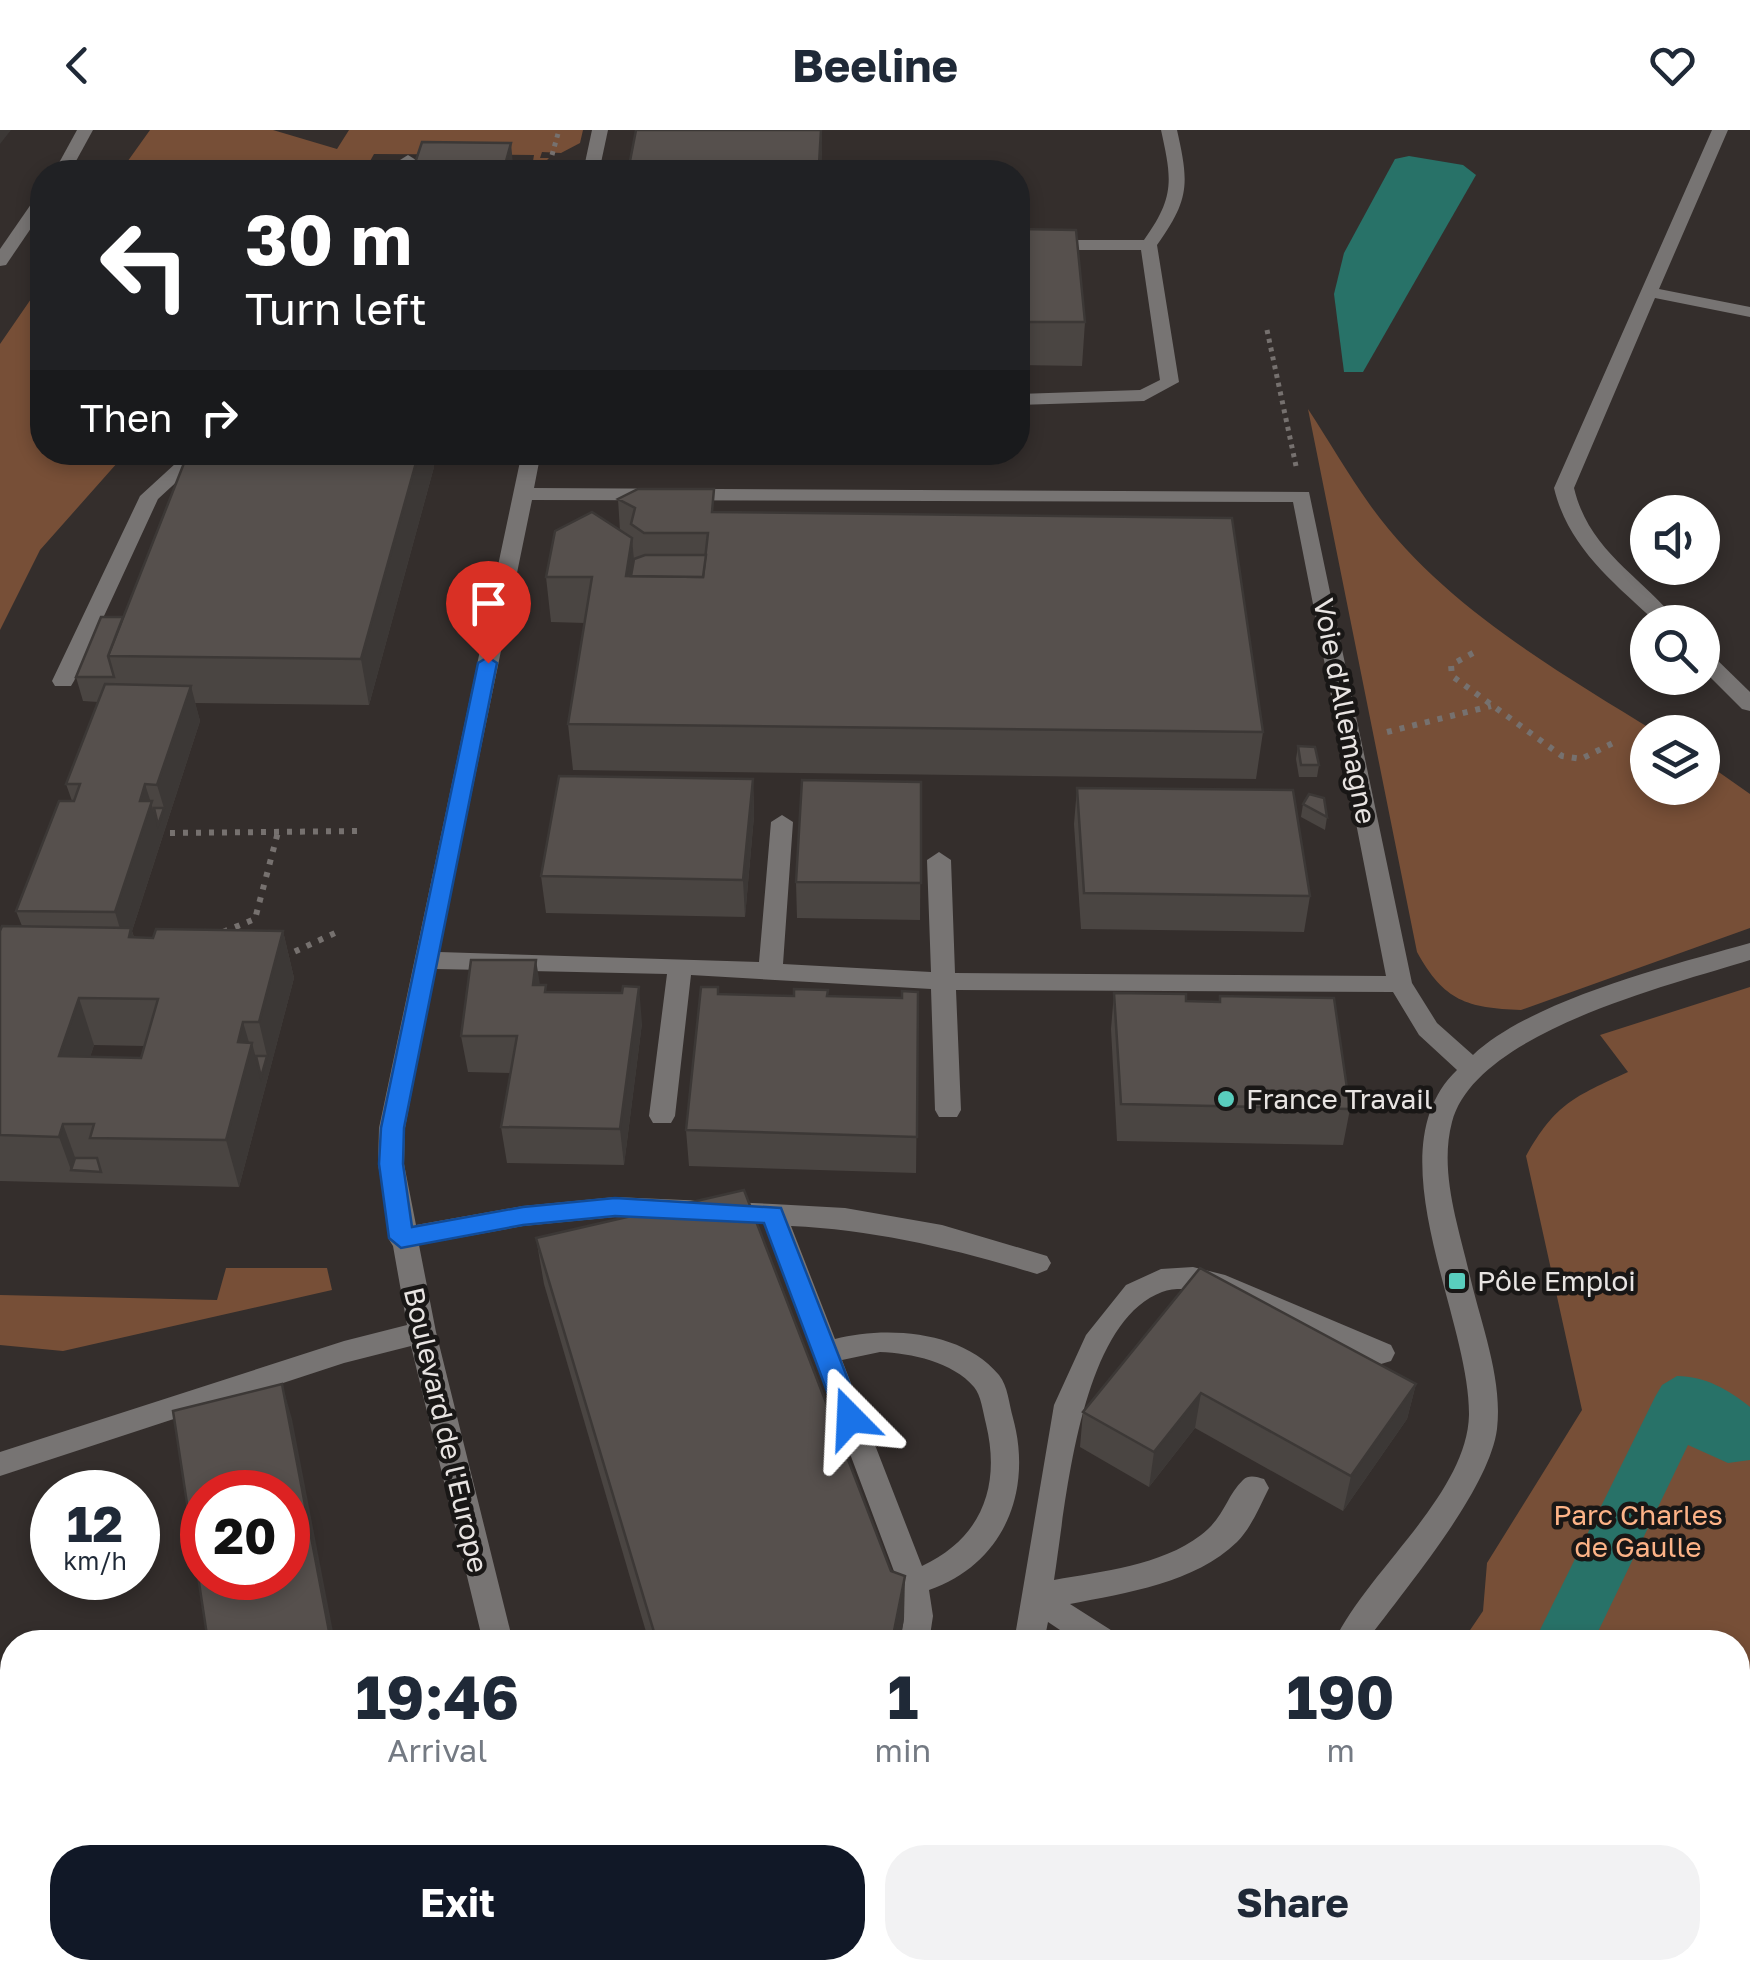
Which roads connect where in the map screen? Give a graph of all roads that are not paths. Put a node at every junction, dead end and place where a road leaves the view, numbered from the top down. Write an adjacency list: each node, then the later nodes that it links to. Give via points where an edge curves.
1 (86, 130): 5 (street)
2 (600, 130): 6 (street)
3 (1168, 130): 8 (street, via 1181,188 1176,208)
4 (1720, 130): 11 (street)
5 (69, 160)
6 (594, 160)
7 (30, 218): 10 (street)
8 (1149, 245): 9 (street); 13 (street, via 1170,382 1144,395)
9 (1030, 246)
10 (0, 262)
11 (1649, 292): 12 (street); 17 (street, via 1564,488 1567,510 1584,538)
12 (1750, 312)
13 (1030, 400)
14 (185, 465): 19 (street, via 150,496)
15 (529, 465): 16 (street, Boulevard de l'Europe)
16 (523, 494): 24 (street, Boulevard de l'Europe); 28 (street, Voie d'Allemagne, via 1302,496)
17 (1651, 605)
18 (1720, 675): 20 (street)
19 (62, 682)
20 (1750, 704)
21 (782, 822): 26 (street)
22 (940, 860): 27 (street)
23 (1750, 951): 29 (street, via 1543,1023)
24 (425, 960): 25 (street); 33 (street, Boulevard de l'Europe, via 392,1128)
25 (680, 967): 26 (street); 31 (street)
26 (770, 972): 27 (street)
27 (944, 982): 28 (street); 30 (street)
28 (1400, 984): 29 (street, Voie d'Allemagne, via 1428,1029)
29 (1470, 1067): 46 (street, via 1450,1093 1436,1150 1481,1395 1482,1435 1458,1486)
30 (948, 1110)
31 (662, 1116)
32 (772, 1214): 33 (street, via 615,1207); 34 (street, via 942,1235); 36 (street)
33 (401, 1238): 35 (street, Boulevard de l'Europe)
34 (1038, 1263)
35 (422, 1332): 38 (street); 42 (street, Boulevard de l'Europe)
36 (825, 1353): 40 (street); 40 (street, via 896,1342 962,1362 990,1384 1008,1469 1001,1499 974,1550 938,1577)
37 (1381, 1353): 41 (street, via 1216,1283 1162,1280 1136,1293 1100,1335 1068,1405)
38 (0, 1464)
39 (1254, 1488): 41 (street, via 1226,1533 1190,1558)
40 (913, 1582): 43 (street)
41 (1035, 1597): 44 (street); 45 (street)
42 (495, 1630)
43 (916, 1630)
44 (1031, 1630)
45 (1085, 1630)
46 (1357, 1630)

